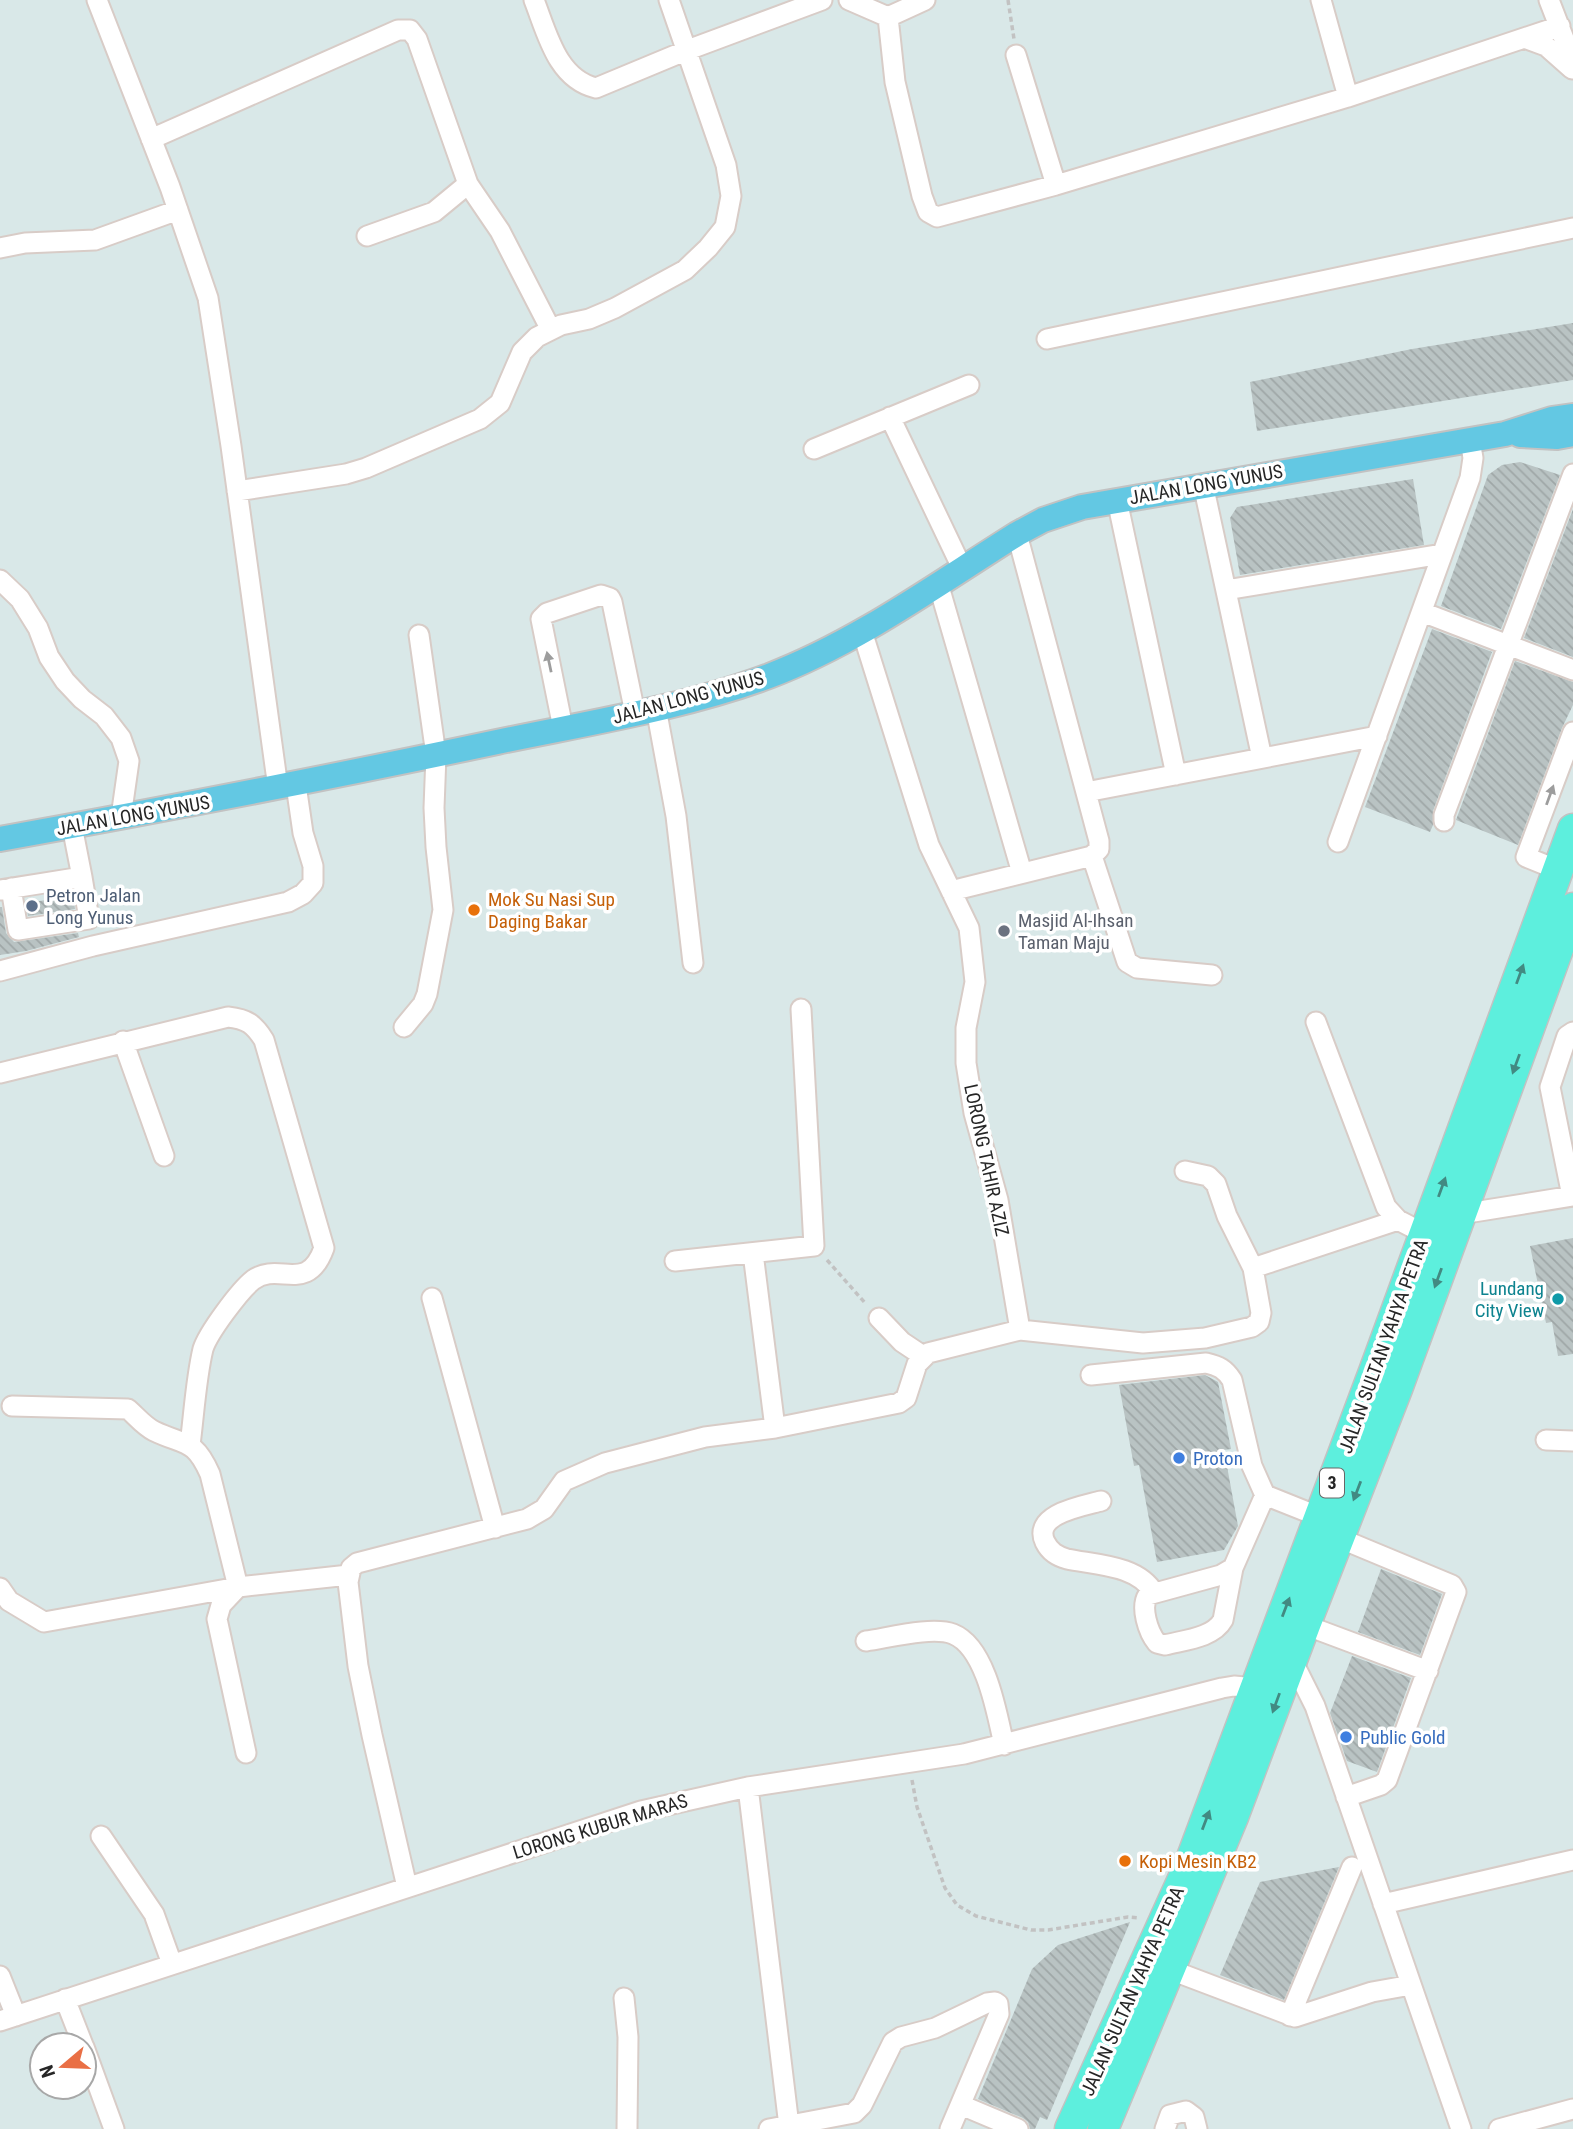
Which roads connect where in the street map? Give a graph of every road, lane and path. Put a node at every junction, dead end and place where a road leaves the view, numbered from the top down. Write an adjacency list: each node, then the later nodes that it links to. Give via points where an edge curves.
1 (97, 0): 18 (street)
2 (534, 0): 13 (street, via 554,52 566,70 587,86 608,85)
3 (669, 0): 13 (street)
4 (822, 0): 13 (street)
5 (849, 0): 10 (street)
6 (925, 0): 10 (street)
7 (1008, 0): 14 (path)
8 (1321, 0): 17 (street)
9 (1549, 0): 11 (street)
10 (888, 17): 20 (street, via 895,82 928,212 947,216)
11 (1560, 26): 12 (street); 15 (street)
12 (1524, 38): 16 (street, via 1546,46); 17 (street)
13 (685, 51): 25 (street, via 726,165 731,196 725,227 685,270 615,308)
14 (1016, 55): 20 (street)
15 (1573, 62)
16 (1573, 70)
17 (1348, 97): 20 (street)
18 (151, 139): 19 (street, via 404,29 417,39); 21 (street)
19 (468, 184): 23 (street, via 434,212); 25 (street, via 500,231)
20 (1056, 185)
21 (178, 210): 24 (street, via 95,240); 36 (street, via 208,298)
22 (1573, 228): 26 (street)
23 (367, 236)
24 (0, 248)
25 (551, 330): 36 (street, via 522,352 500,403 480,419 346,474)
26 (1047, 339)
27 (969, 385): 29 (street)
28 (1573, 416): 30 (main road, JALAN LONG YUNUS)
29 (890, 417): 33 (street); 40 (street)
30 (1506, 434): 31 (main road, JALAN LONG YUNUS); 32 (main road, JALAN LONG YUNUS)
31 (1573, 434)
32 (1470, 440): 35 (main road, JALAN LONG YUNUS); 39 (street, via 1472,468)
33 (814, 449)
34 (1573, 474): 47 (street)
35 (1203, 484): 37 (main road, JALAN LONG YUNUS); 43 (street)
36 (237, 491): 56 (street)
37 (1117, 500): 38 (main road, JALAN LONG YUNUS, via 1043,520); 55 (street)
38 (1017, 534): 40 (main road, JALAN LONG YUNUS); 57 (street)
39 (1442, 554): 43 (street); 44 (street)
40 (962, 568): 42 (main road, JALAN LONG YUNUS)
41 (0, 580): 58 (street, via 20,599 65,681 121,738 129,761)
42 (938, 583): 45 (main road, JALAN LONG YUNUS); 66 (street)
43 (1226, 590): 54 (street)
44 (1422, 612): 47 (street); 52 (street)
45 (862, 631): 49 (main road, JALAN LONG YUNUS, via 772,675); 69 (street, LORONG TAHIR AZIZ, via 929,845)
46 (419, 635): 53 (street)
47 (1508, 645): 48 (street); 59 (street)
48 (1573, 670)
49 (646, 710): 50 (main road, JALAN LONG YUNUS); 50 (street, one-way to 49, via 541,619 601,595 612,602); 71 (street, via 676,816)
50 (564, 728): 53 (main road, JALAN LONG YUNUS)
51 (1573, 732): 65 (street, one-way to 51, via 1527,857)
52 (1377, 736): 54 (street); 63 (street)
53 (436, 755): 56 (main road, JALAN LONG YUNUS); 76 (street, via 435,834 443,910 427,994)
54 (1262, 758): 55 (street)
55 (1176, 775): 57 (street)
56 (287, 787): 58 (main road, JALAN LONG YUNUS); 72 (street, via 313,866 313,883 303,894 288,902)
57 (1086, 792): 64 (street, via 1100,845)
58 (121, 817): 60 (main road, JALAN LONG YUNUS)
59 (1444, 821)
60 (72, 826): 62 (main road, JALAN LONG YUNUS); 67 (street)
61 (1573, 829): 65 (highway, JALAN SULTAN YAHYA PETRA / 3)
62 (0, 839)
63 (1338, 842)
64 (1092, 856): 66 (street); 73 (street, via 1127,962 1137,968)
65 (1558, 870): 85 (highway, JALAN SULTAN YAHYA PETRA / 3, one-way to 65)
66 (1023, 873): 69 (street)
67 (82, 877): 68 (street); 68 (street, via 89,919 18,930)
68 (6, 889)
69 (951, 891): 92 (street, LORONG TAHIR AZIZ, via 970,933 975,982 965,1028 966,1063 974,1113 998,1200)
70 (1573, 908): 83 (highway, JALAN SULTAN YAHYA PETRA / 3, one-way to 83)
71 (693, 963)
72 (0, 971)
73 (1212, 975)
74 (801, 1009): 86 (street)
75 (1316, 1022): 84 (street, via 1387,1207)
76 (404, 1027)
77 (1573, 1032): 82 (street, via 1567,1036 1550,1087)
78 (123, 1041): 79 (street); 80 (street); 99 (street, via 228,1017 255,1026 264,1040 324,1248 318,1263 307,1272 255,1278 234,1299 204,1347)
79 (0, 1073)
80 (164, 1156)
81 (1185, 1171): 89 (street, via 1213,1179)
82 (1572, 1196): 83 (street)
83 (1461, 1214): 102 (highway, JALAN SULTAN YAHYA PETRA / 3, one-way to 102, via 1402,1377)
84 (1398, 1220): 85 (street); 89 (street)
85 (1425, 1234): 102 (highway, JALAN SULTAN YAHYA PETRA / 3)
86 (814, 1247): 87 (street); 91 (path)
87 (753, 1253): 88 (street); 96 (street)
88 (675, 1261)
89 (1253, 1268): 92 (street, via 1261,1313 1252,1327 1205,1338 1143,1343)
90 (432, 1298): 103 (street)
91 (879, 1318): 93 (street)
92 (1020, 1330): 93 (street)
93 (923, 1356): 96 (street, via 906,1398 899,1403)
94 (1091, 1375): 100 (street, via 1206,1363 1226,1371)
95 (12, 1406): 99 (street, via 128,1409 151,1430)
96 (775, 1428): 103 (street, via 705,1437 605,1463 564,1481 544,1509)
97 (1546, 1440): 98 (street)
98 (1573, 1441)
99 (190, 1445): 106 (street, via 210,1474)
100 (1265, 1495): 102 (street); 104 (street)
101 (1101, 1501): 108 (street, via 1053,1516 1043,1537 1049,1548 1067,1559 1138,1576)
102 (1329, 1527): 109 (highway, JALAN SULTAN YAHYA PETRA / 3); 112 (street, via 1454,1587 1456,1596); 113 (highway, JALAN SULTAN YAHYA PETRA / 3, one-way to 102)
103 (495, 1528): 105 (street, via 363,1560)
104 (1233, 1569): 108 (street); 108 (street, via 1223,1620 1212,1632 1165,1645 1157,1643 1144,1606 1144,1600)
105 (349, 1575): 106 (street); 122 (street, via 360,1677)
106 (238, 1587): 107 (street, via 44,1622 9,1601); 115 (street, via 221,1605 217,1619)
107 (0, 1588)
108 (1154, 1593)
109 (1304, 1625): 111 (highway, JALAN SULTAN YAHYA PETRA / 3); 112 (street)
110 (866, 1641): 114 (street, via 934,1631 952,1633 965,1641 993,1694)
111 (1292, 1660): 118 (street, via 1315,1706); 126 (highway, JALAN SULTAN YAHYA PETRA / 3, one-way to 126)
112 (1428, 1671): 118 (street, via 1387,1780)
113 (1255, 1688): 114 (street, LORONG KUBUR MARAS, via 1222,1688); 124 (highway, JALAN SULTAN YAHYA PETRA / 3, one-way to 113)
114 (1004, 1745): 116 (street, LORONG KUBUR MARAS)
115 (246, 1753)
116 (909, 1763): 117 (street, LORONG KUBUR MARAS); 124 (path, via 917,1807 945,1888 957,1905 976,1916 1031,1930 1128,1917)
117 (748, 1787): 122 (street, LORONG KUBUR MARAS, via 641,1811); 137 (street)
118 (1346, 1797): 123 (street)
119 (101, 1836): 125 (street, via 154,1914)
120 (1573, 1860): 123 (street)
121 (1352, 1867): 131 (street)
122 (407, 1887): 125 (street, LORONG KUBUR MARAS)
123 (1383, 1904): 128 (street)
124 (1165, 1922): 143 (highway, JALAN SULTAN YAHYA PETRA / 3)
125 (172, 1964): 130 (street, LORONG KUBUR MARAS)
126 (1171, 1970): 131 (street); 144 (highway, JALAN SULTAN YAHYA PETRA / 3)
127 (0, 1976): 132 (street)
128 (1411, 1984): 131 (street, via 1372,1992 1301,2017); 147 (street)
129 (624, 1998): 139 (street)
130 (65, 1999): 132 (street, LORONG KUBUR MARAS); 133 (street)
131 (1290, 2016)
132 (8, 2018)
133 (78, 2031)
134 (98, 2085): 138 (street)
135 (961, 2105): 137 (street, via 999,2014 998,2004 992,2001 893,2042 859,2109 843,2117); 141 (street); 142 (street)
136 (1573, 2109): 148 (street)
137 (789, 2126): 140 (street)
138 (114, 2129)
139 (627, 2129)
140 (769, 2129)
141 (950, 2129)
142 (1018, 2129)
143 (1070, 2129)
144 (1103, 2129)
145 (1165, 2129): 146 (street, via 1170,2115 1186,2111 1194,2117)
146 (1197, 2129)
147 (1461, 2129)
148 (1499, 2129)

